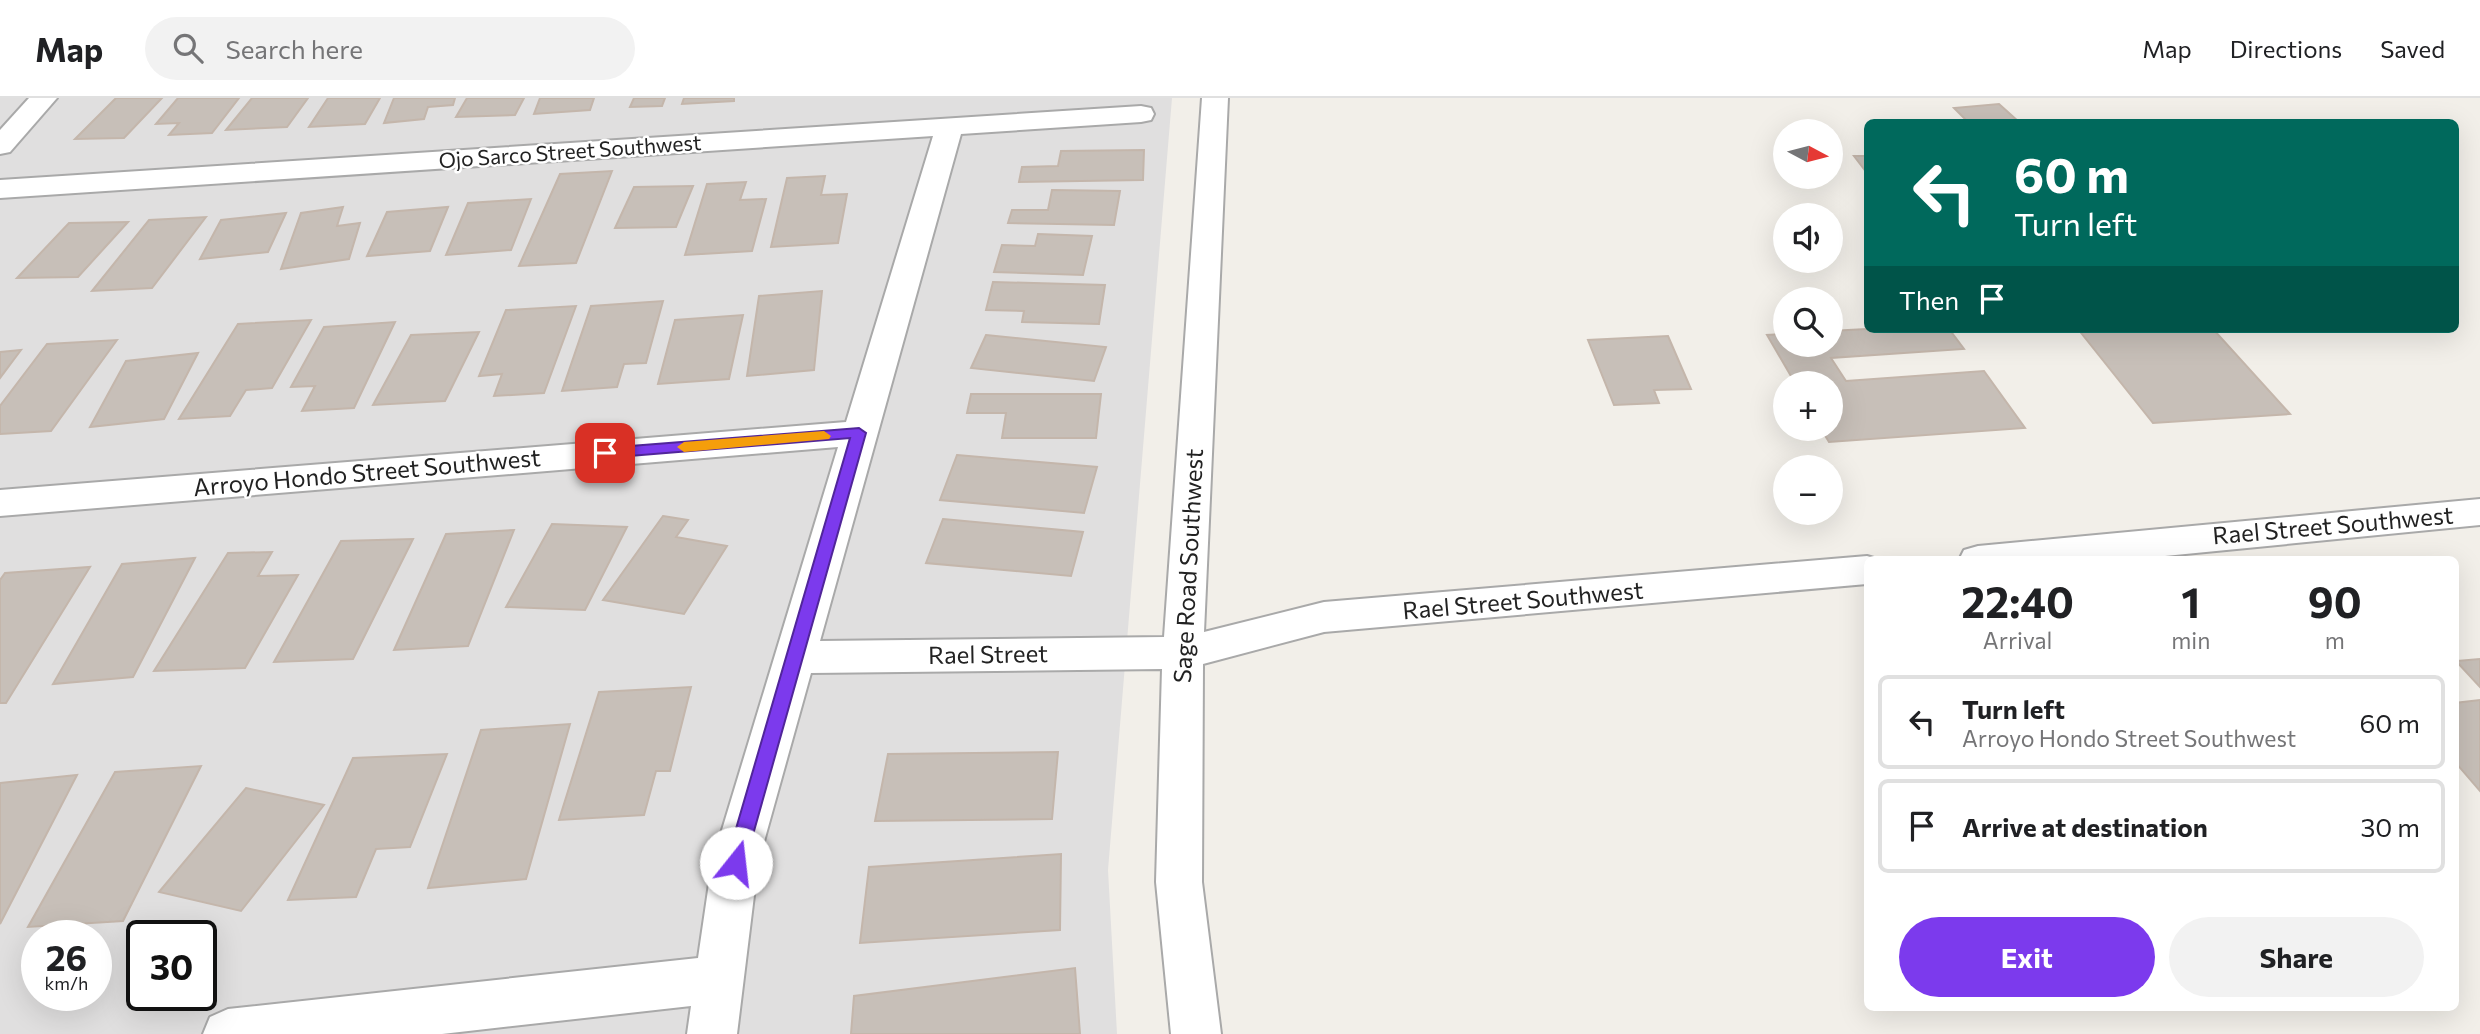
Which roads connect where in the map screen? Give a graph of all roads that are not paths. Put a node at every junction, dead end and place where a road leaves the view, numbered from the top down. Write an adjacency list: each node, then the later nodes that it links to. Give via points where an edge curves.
1 (44, 98): 5 (street)
2 (1215, 98): 12 (street, Sage Road Southwest)
3 (1141, 114): 4 (street, Ojo Sarco Street Southwest)
4 (949, 127): 6 (street, Ojo Sarco Street Southwest); 7 (street)
5 (0, 146)
6 (0, 189)
7 (859, 433): 8 (street, Arroyo Hondo Street Southwest); 13 (street)
8 (0, 503)
9 (2480, 512): 10 (street, Rael Street Southwest)
10 (2020, 556)
11 (1864, 570): 12 (street, Rael Street Southwest, via 1324,617)
12 (1183, 653): 13 (street, Rael Street); 17 (street, Sage Road Southwest, via 1179,882)
13 (794, 657): 14 (street, via 736,863)
14 (720, 979): 15 (street); 16 (street)
15 (228, 1034)
16 (712, 1034)
17 (1196, 1034)

